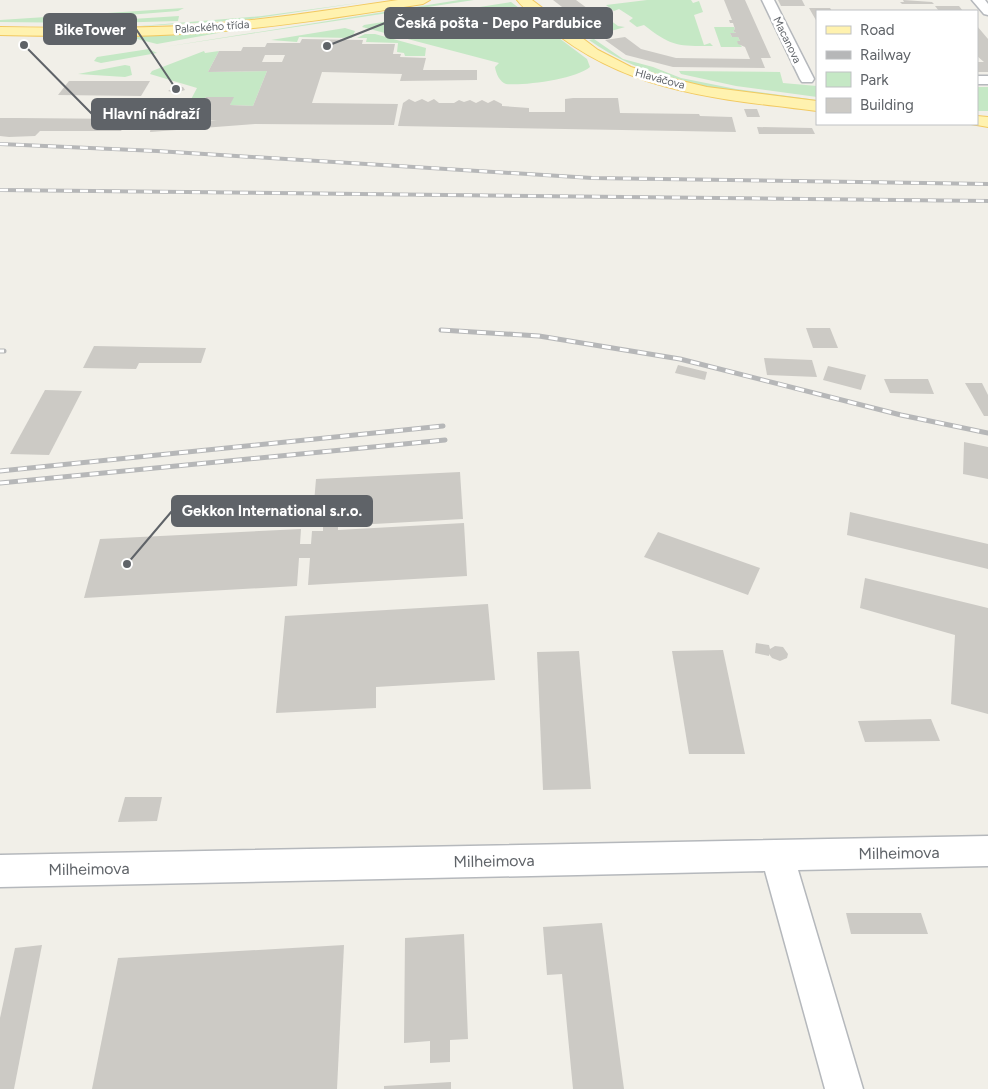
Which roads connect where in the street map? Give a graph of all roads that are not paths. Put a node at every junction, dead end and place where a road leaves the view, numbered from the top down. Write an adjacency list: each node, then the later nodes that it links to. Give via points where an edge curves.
1 (423, 0): 6 (main road, Palackého třída, via 281,21 196,29)
2 (524, 0): 8 (main road, Hlaváčova, via 596,55 623,69 694,88)
3 (768, 0): 7 (street, Macanova)
4 (978, 0): 5 (street)
5 (988, 11)
6 (0, 31)
7 (806, 79)
8 (816, 106)
9 (988, 851): 10 (street, Milheimova)
10 (777, 855): 11 (street, Milheimova); 12 (street)
11 (0, 871)
12 (844, 1089)

